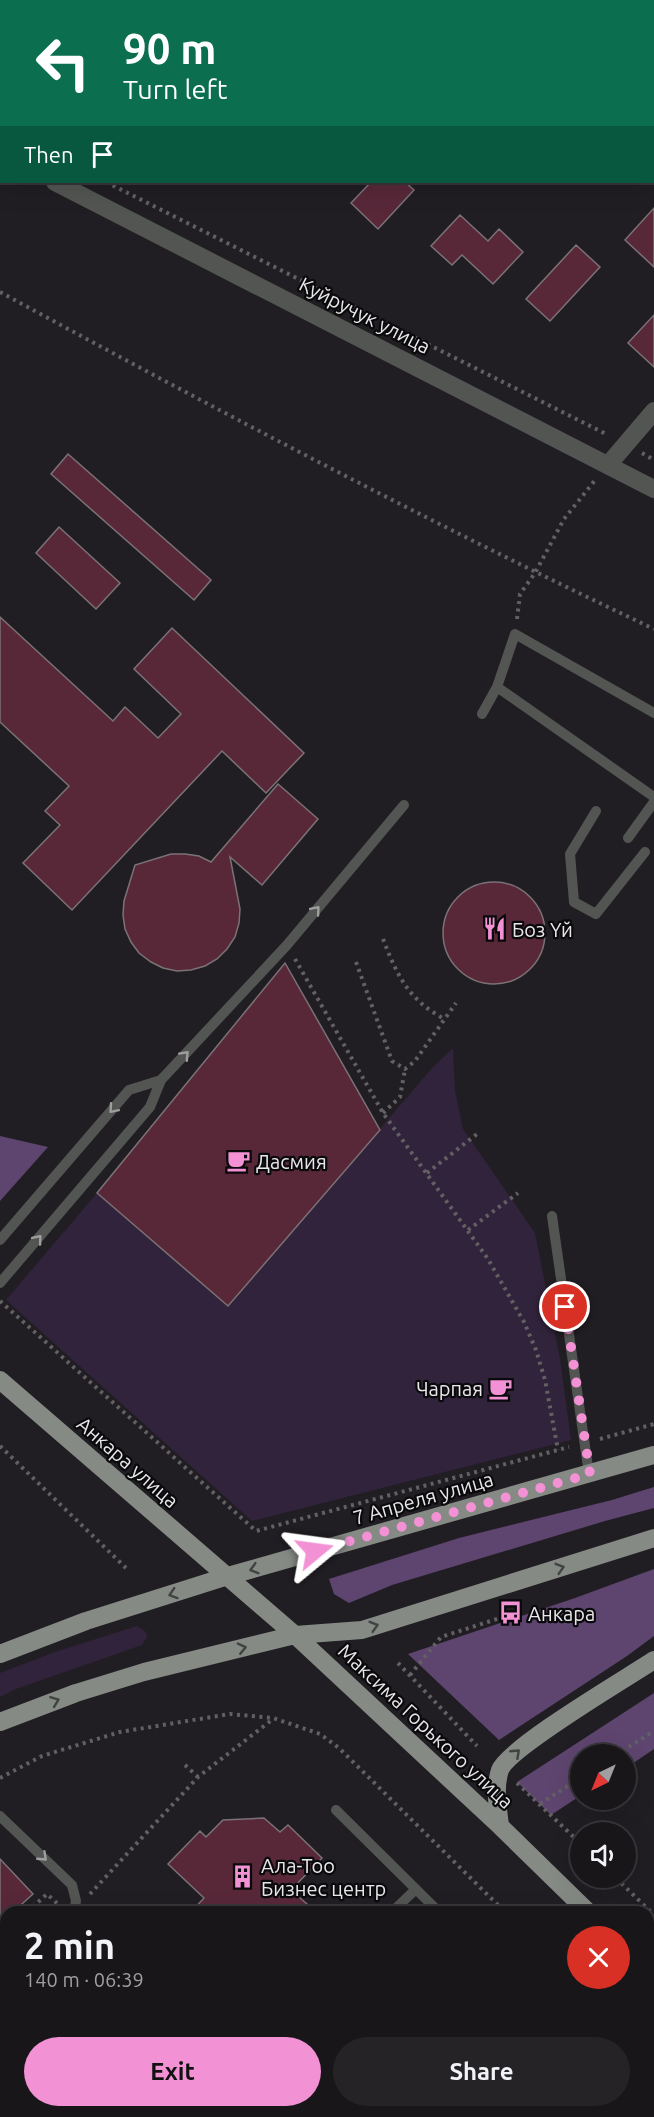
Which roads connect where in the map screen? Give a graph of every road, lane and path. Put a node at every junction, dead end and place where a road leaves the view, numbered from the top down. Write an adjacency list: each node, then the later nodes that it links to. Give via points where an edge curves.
1 (57, 183): 7 (street, Куйручук улица)
2 (108, 183): 5 (path)
3 (0, 292): 9 (path)
4 (654, 411): 5 (street)
5 (626, 444): 6 (path); 7 (street)
6 (654, 460)
7 (608, 465): 8 (street, Куйручук улица); 9 (path, via 564,519)
8 (654, 489)
9 (536, 573): 10 (path); 11 (path, via 520,594)
10 (654, 629)
11 (515, 634): 12 (lane); 13 (lane)
12 (497, 687): 14 (lane); 15 (lane)
13 (654, 713)
14 (483, 714)
15 (654, 797)
16 (654, 802): 19 (lane)
17 (404, 805): 22 (lane, one-way to 17)
18 (596, 811): 20 (lane, via 570,854 574,902 596,914)
19 (628, 838)
20 (645, 852)
21 (383, 939): 25 (path, via 404,984 420,1003)
22 (287, 945): 27 (lane, one-way to 22); 28 (path)
23 (356, 962): 26 (path, via 392,1060)
24 (456, 1003): 25 (path)
25 (444, 1019): 26 (path)
26 (405, 1069): 28 (path, via 400,1097)
27 (161, 1080): 34 (lane, one-way to 34, via 129,1090); 35 (lane, one-way to 27, via 150,1107)
28 (383, 1113): 30 (path)
29 (477, 1134): 30 (path)
30 (427, 1173): 33 (path)
31 (518, 1193): 33 (path)
32 (552, 1216): 39 (lane)
33 (468, 1230): 41 (path, via 506,1290 536,1350)
34 (0, 1240)
35 (0, 1283)
36 (0, 1301): 41 (path, via 256,1531)
37 (0, 1380): 46 (main road, Анкара улица)
38 (654, 1424): 39 (path)
39 (585, 1443): 41 (path); 43 (lane)
40 (0, 1446): 45 (path)
41 (558, 1450)
42 (654, 1455): 43 (main road, 7 Апреля улица)
43 (590, 1474): 46 (main road, 7 Апреля улица, one-way to 46)
44 (654, 1538): 48 (main road, one-way to 44, via 362,1630)
45 (126, 1568)
46 (228, 1576): 48 (main road, Максима Горького улица); 49 (main road, 7 Апреля улица, one-way to 49)
47 (500, 1618): 52 (path, via 441,1637)
48 (295, 1635): 54 (main road, one-way to 48, via 144,1672); 66 (main road, Максима Горького улица)
49 (0, 1654)
50 (654, 1660): 66 (main road, one-way to 50, via 497,1783 501,1768 542,1733)
51 (398, 1663): 52 (path)
52 (410, 1676): 57 (path)
53 (273, 1718): 59 (path, via 230,1714 120,1732 42,1756); 60 (path); 76 (path, via 320,1734 339,1748)
54 (0, 1722)
55 (654, 1731): 56 (path)
56 (633, 1744)
57 (477, 1746)
58 (185, 1765): 60 (path)
59 (0, 1778)
60 (198, 1778): 71 (path)
61 (517, 1782): 63 (path)
62 (570, 1784): 63 (path)
63 (540, 1804): 67 (path)
64 (336, 1810): 69 (lane)
65 (0, 1816): 73 (lane, one-way to 73, via 72,1885)
66 (500, 1826): 77 (main road, Максима Горького улица)
67 (570, 1834)
68 (626, 1888): 78 (path)
69 (416, 1889): 74 (lane); 75 (lane)
70 (47, 1894): 72 (path)
71 (84, 1900)
72 (34, 1906)
73 (76, 1906)
74 (398, 1906)
75 (433, 1906)
76 (499, 1906)
77 (582, 1906)
78 (644, 1906)

